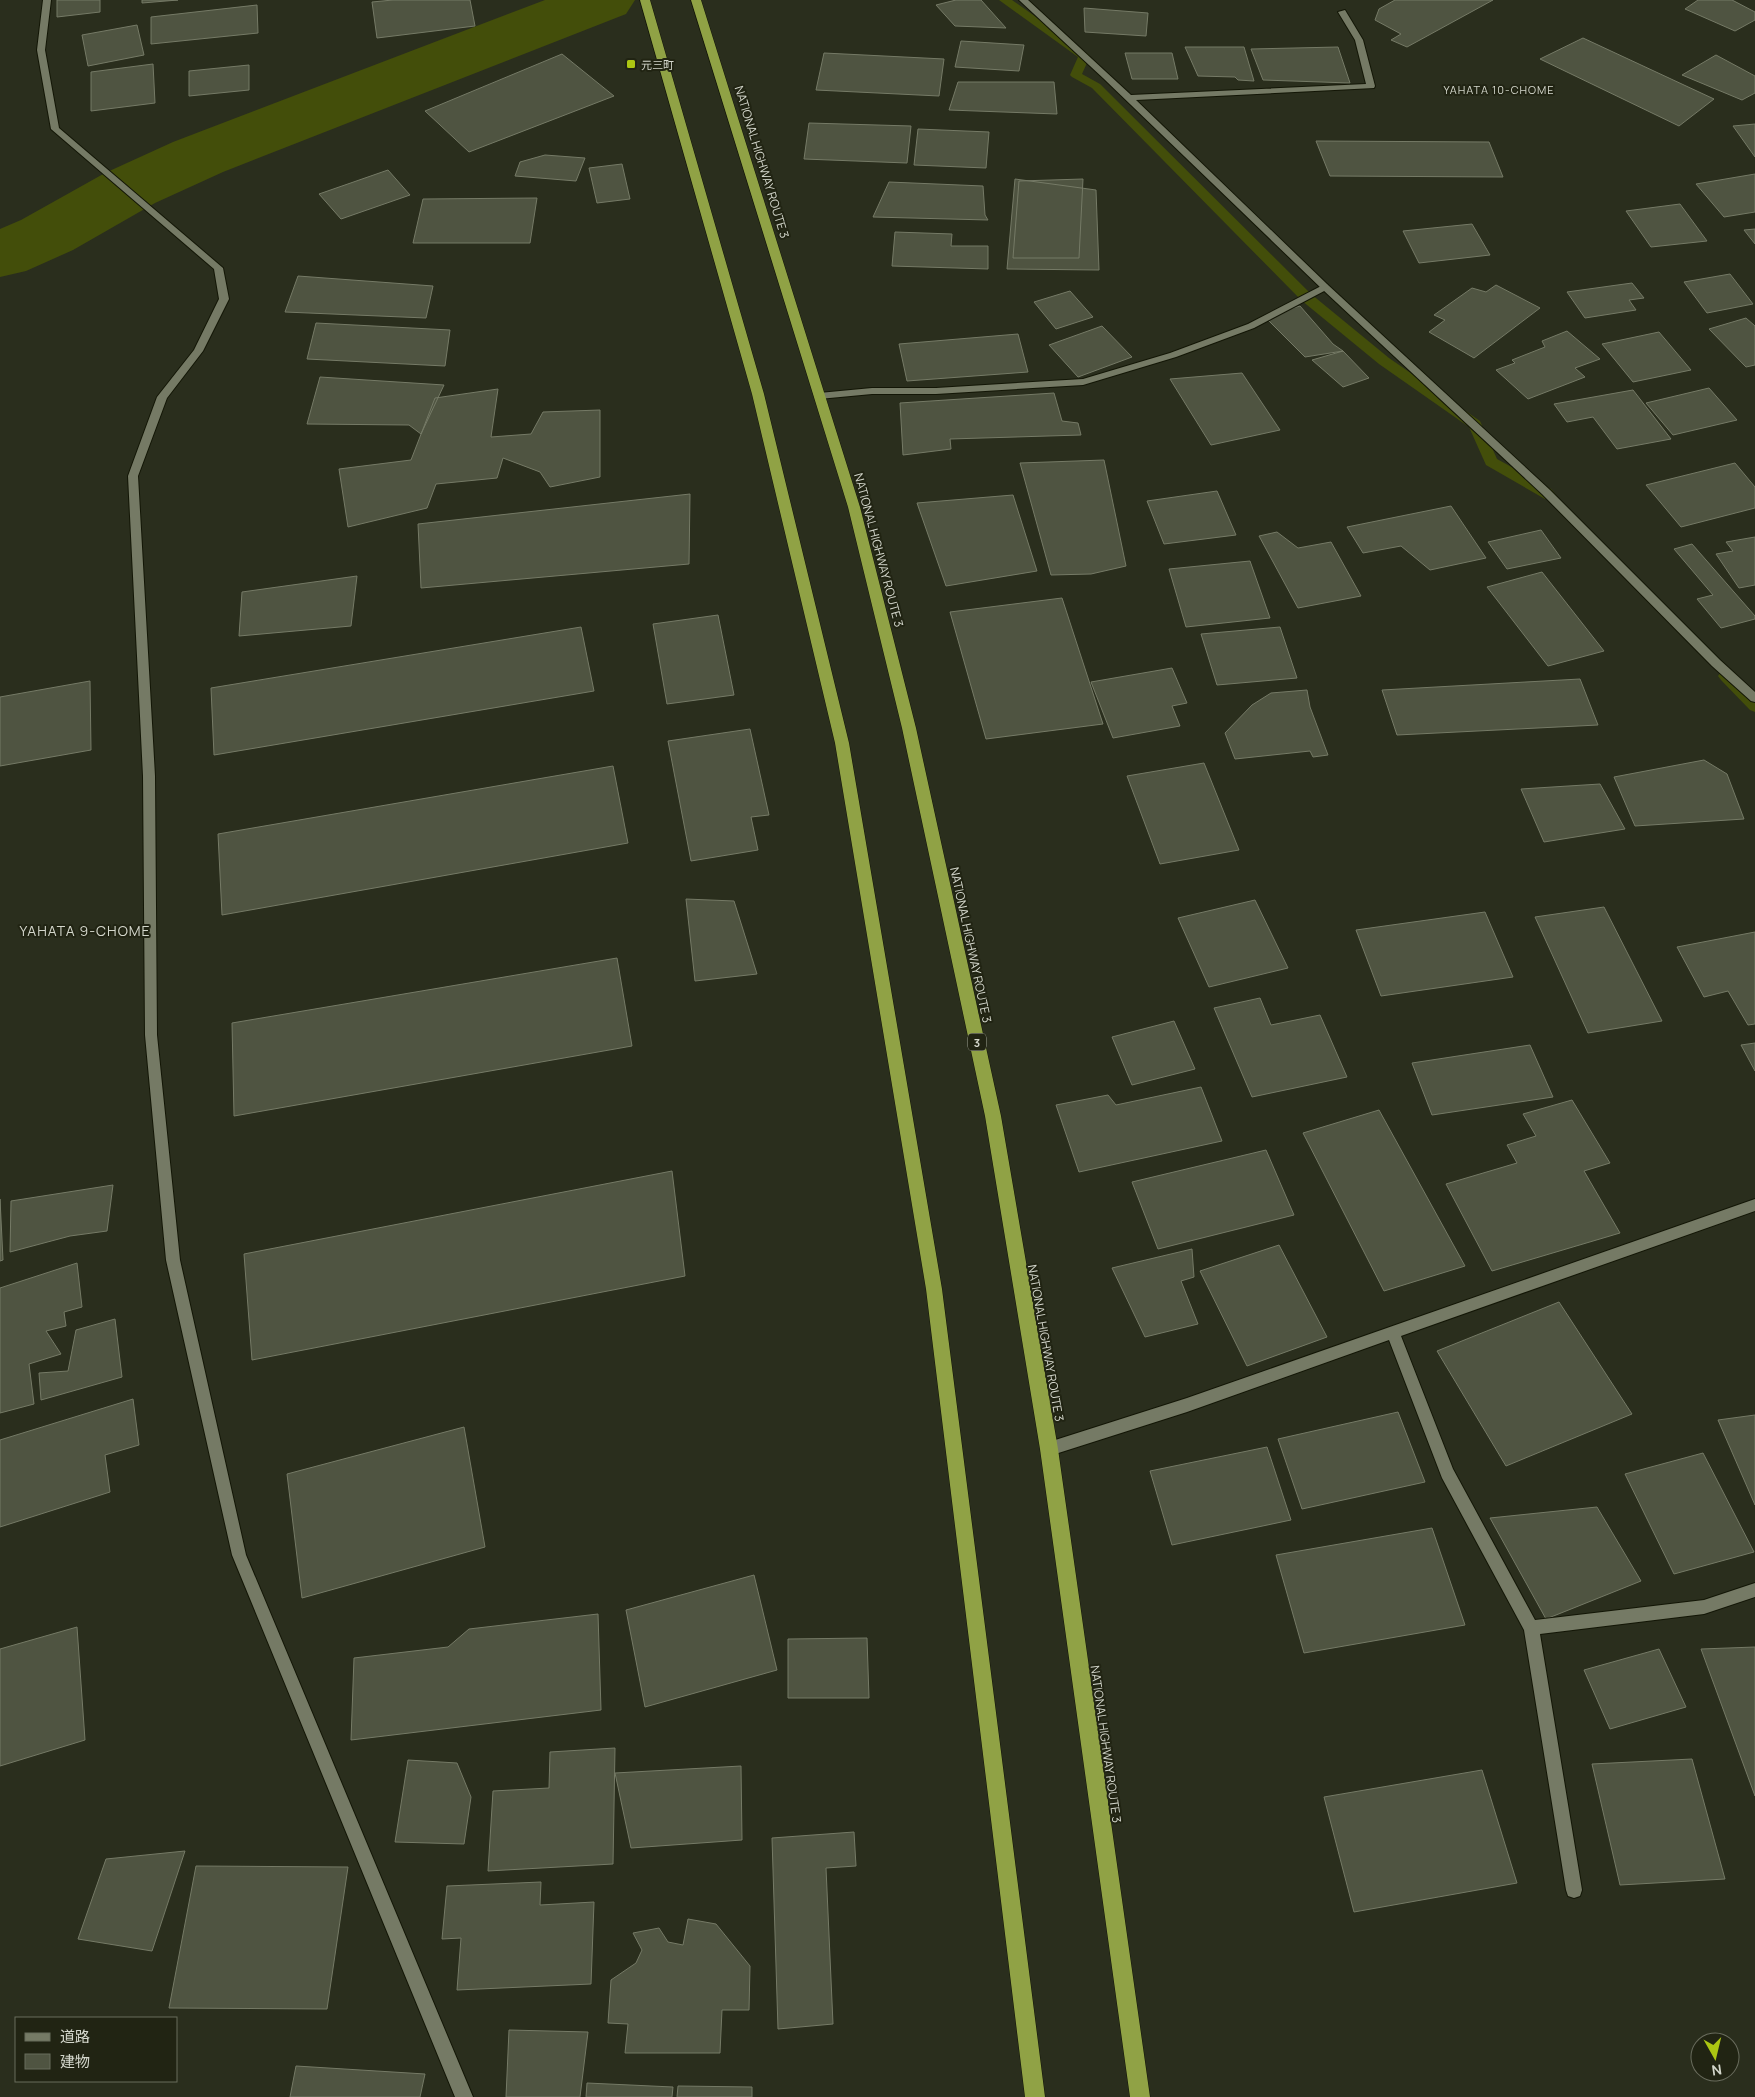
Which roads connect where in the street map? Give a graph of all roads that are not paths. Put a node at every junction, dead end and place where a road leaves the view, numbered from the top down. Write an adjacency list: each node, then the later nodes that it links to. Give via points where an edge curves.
1 (48, 0): 16 (street, via 41,50 55,129 218,268 224,299 198,350 162,397 133,476 149,776 151,1035 173,1260 239,1556)
2 (645, 0): 17 (highway, via 758,394 842,743 934,1289)
3 (1023, 0): 6 (street)
4 (698, 6): 8 (highway, NATIONAL HIGHWAY ROUTE 3 / 3)
5 (1342, 12): 6 (street, via 1359,40 1372,86)
6 (1128, 98): 7 (street)
7 (1325, 288): 8 (street, via 1251,326 1173,355 1084,382); 9 (street, via 1546,492)
8 (819, 396): 12 (highway, NATIONAL HIGHWAY ROUTE 3 / 3, via 854,507 909,728 993,1116)
9 (1755, 698)
10 (1755, 1205): 11 (street)
11 (1393, 1332): 12 (street, via 1187,1405); 14 (street, via 1447,1473)
12 (1049, 1449): 18 (highway, NATIONAL HIGHWAY ROUTE 3 / 3)
13 (1755, 1590): 14 (street, via 1704,1607)
14 (1531, 1628): 15 (street)
15 (1574, 1890)
16 (464, 2097)
17 (1035, 2097)
18 (1140, 2097)

